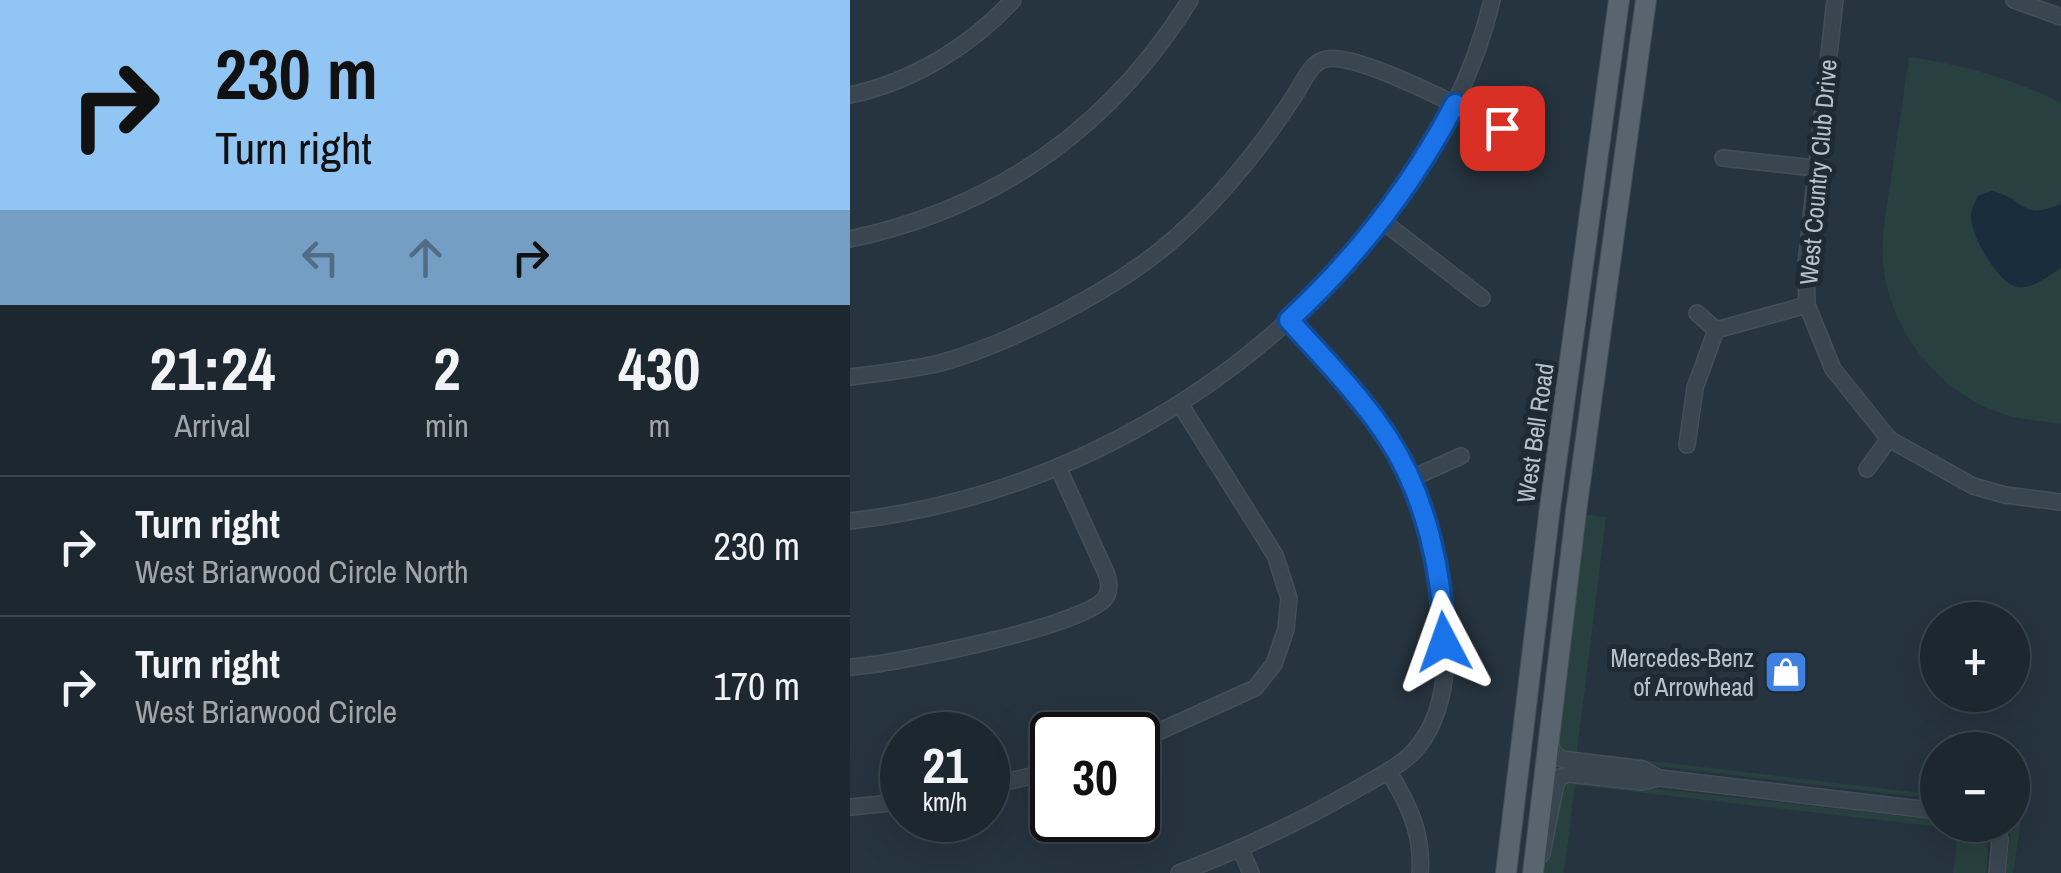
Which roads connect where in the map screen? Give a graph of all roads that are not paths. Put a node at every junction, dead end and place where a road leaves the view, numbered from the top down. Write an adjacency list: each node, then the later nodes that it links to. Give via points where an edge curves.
1 (1014, 0): 9 (street, via 919,73)
2 (1190, 0): 15 (street, via 1111,104 1053,149 947,212)
3 (1492, 0): 10 (street)
4 (1620, 0): 31 (main road, West Bell Road)
5 (1646, 0): 34 (main road, West Bell Road)
6 (1835, 0): 13 (street, West Country Club Drive)
7 (2014, 0): 8 (street)
8 (2061, 17)
9 (850, 95)
10 (1455, 104): 11 (street); 14 (street); 21 (street, via 1364,65 1329,58 1314,64 1218,194 1134,268 997,343 940,363)
11 (1502, 128)
12 (1723, 158): 13 (street)
13 (1816, 168): 17 (street, West Country Club Drive)
14 (1381, 220): 16 (street); 19 (street)
15 (850, 239)
16 (1482, 298)
17 (1808, 305): 20 (street); 23 (street, West Country Club Drive, via 1833,369)
18 (1697, 313): 20 (street)
19 (1289, 320): 22 (street); 28 (street, via 1378,425)
20 (1716, 330): 24 (street, via 1695,388)
21 (850, 377)
22 (1180, 404): 26 (street); 33 (street, via 1275,555 1289,598 1274,664 1255,688)
23 (1889, 439): 27 (street); 29 (street, West Country Club Drive, via 1973,486)
24 (1687, 445)
25 (1461, 456): 28 (street)
26 (1058, 468): 30 (street, via 936,507); 32 (street, via 1109,580 1105,598 976,646)
27 (1867, 469)
28 (1410, 480): 36 (street, via 1444,603 1446,682 1411,755)
29 (2061, 502)
30 (850, 521)
31 (1536, 634): 35 (main road, via 1535,750); 47 (main road, West Bell Road)
32 (850, 666)
33 (1160, 731)
34 (1549, 738): 35 (main road, West Bell Road); 38 (street, via 1562,759)
35 (1546, 766): 37 (street); 48 (main road, West Bell Road)
36 (1388, 771): 43 (street); 46 (street, via 1414,820)
37 (1570, 774): 38 (street); 48 (street, via 1557,780)
38 (1659, 778): 41 (street)
39 (880, 804): 40 (street)
40 (850, 807)
41 (1920, 808)
42 (2000, 842): 49 (street)
43 (1240, 848): 44 (street); 45 (street)
44 (1179, 873)
45 (1251, 873)
46 (1420, 873)
47 (1506, 873)
48 (1534, 873)
49 (1997, 873)

